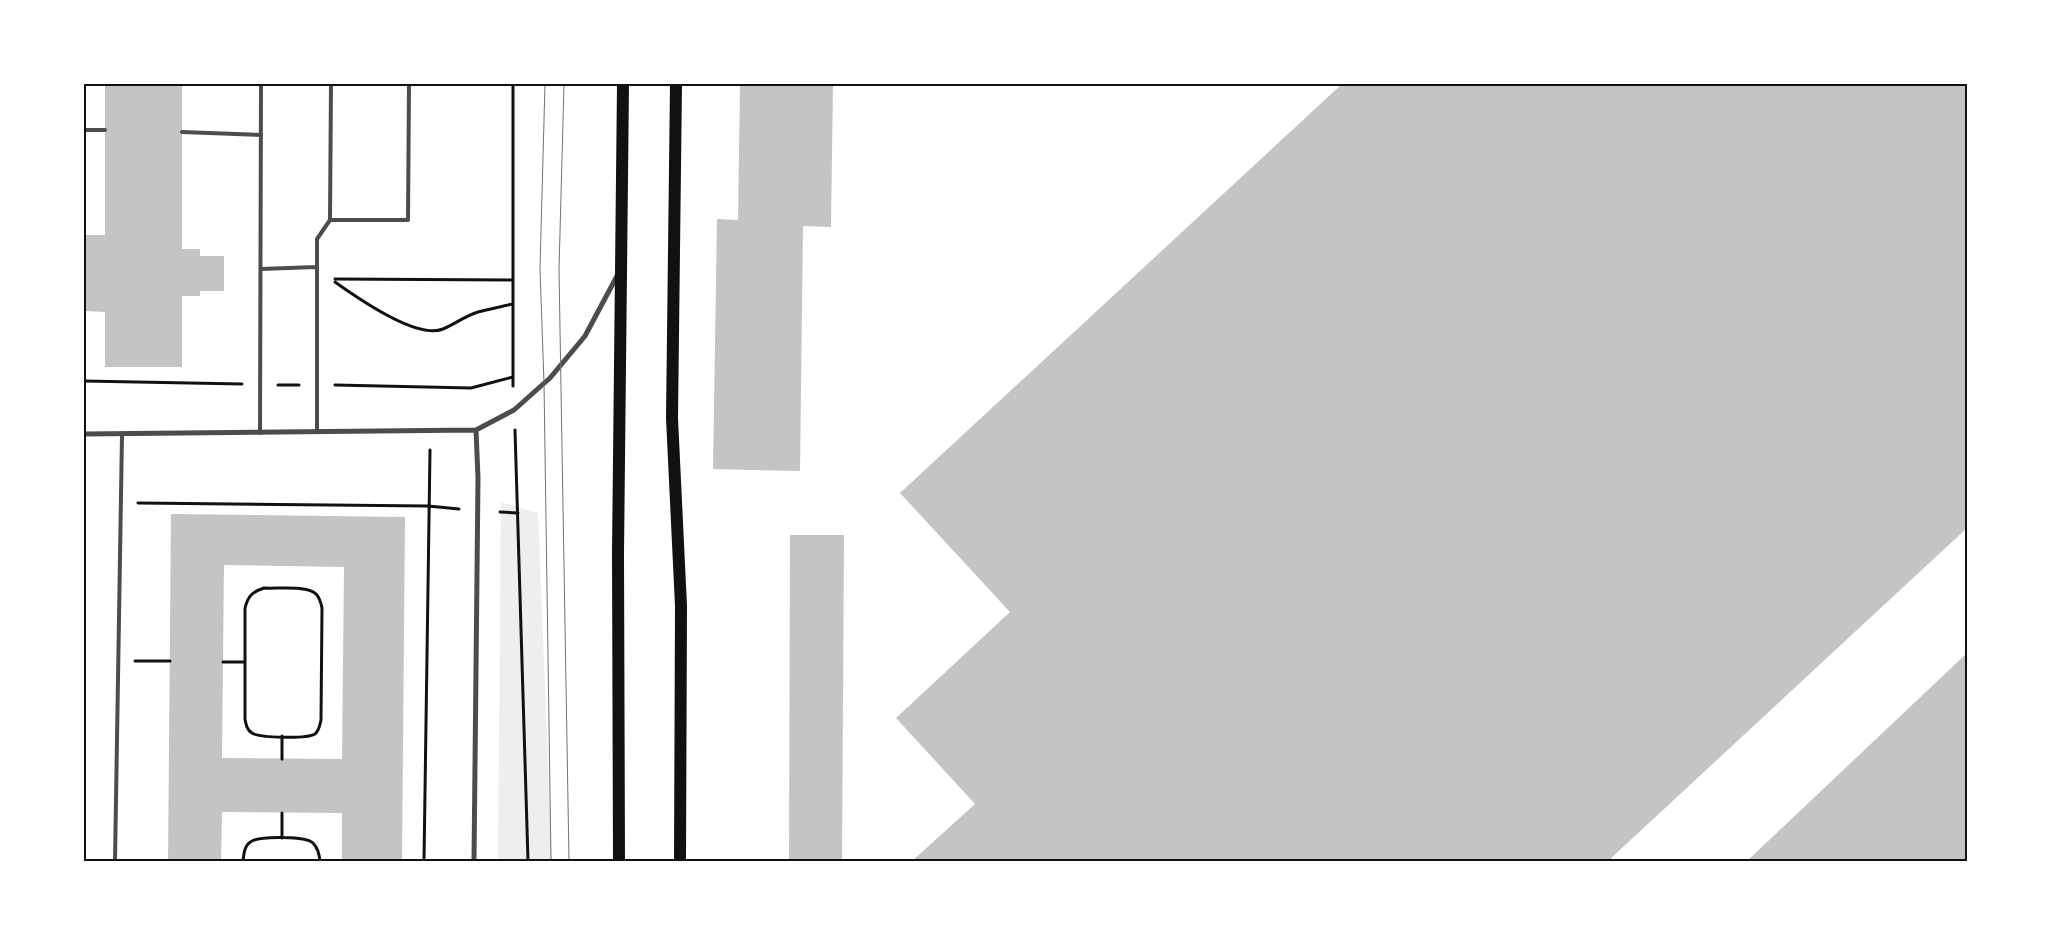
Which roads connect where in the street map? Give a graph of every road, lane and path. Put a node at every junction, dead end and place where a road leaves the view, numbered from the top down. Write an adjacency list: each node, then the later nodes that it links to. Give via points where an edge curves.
1 (261, 84): 10 (lane)
2 (331, 84): 11 (lane)
3 (408, 84): 11 (lane, via 408,220)
4 (512, 84): 15 (path)
5 (623, 84): 14 (main road)
6 (676, 84): 44 (main road, via 672,418 681,606)
7 (84, 130): 8 (lane)
8 (105, 130)
9 (182, 132): 10 (lane)
10 (261, 135): 13 (lane)
11 (330, 220): 12 (lane, via 317,239)
12 (316, 267): 13 (lane); 20 (lane)
13 (261, 269): 19 (lane)
14 (620, 271): 17 (street, via 585,336 550,378); 43 (main road)
15 (512, 280): 16 (path); 16 (path, via 331,279 381,313 429,330 442,330 478,312)
16 (512, 304): 17 (path)
17 (514, 410): 18 (street); 28 (path)
18 (476, 430): 20 (street); 41 (street)
19 (260, 432): 20 (street); 22 (street)
20 (317, 432)
21 (84, 434): 22 (street)
22 (122, 435): 24 (lane)
23 (430, 450): 25 (path)
24 (120, 503): 25 (path); 29 (lane)
25 (428, 506): 26 (path); 40 (path)
26 (461, 509)
27 (500, 512): 28 (path)
28 (518, 513): 42 (path)
29 (118, 661): 30 (path); 37 (lane)
30 (170, 661)
31 (223, 662): 32 (path)
32 (245, 662): 33 (path, via 247,728 252,734); 33 (path, via 245,608 254,592 264,588 315,592 322,608 319,729 306,737)
33 (282, 736): 34 (path)
34 (282, 759)
35 (282, 813): 36 (path)
36 (282, 838): 38 (path, via 251,841 245,848); 39 (path, via 306,838 313,842)
37 (115, 861)
38 (243, 861)
39 (320, 861)
40 (424, 861)
41 (474, 861)
42 (528, 861)
43 (619, 861)
44 (680, 861)

